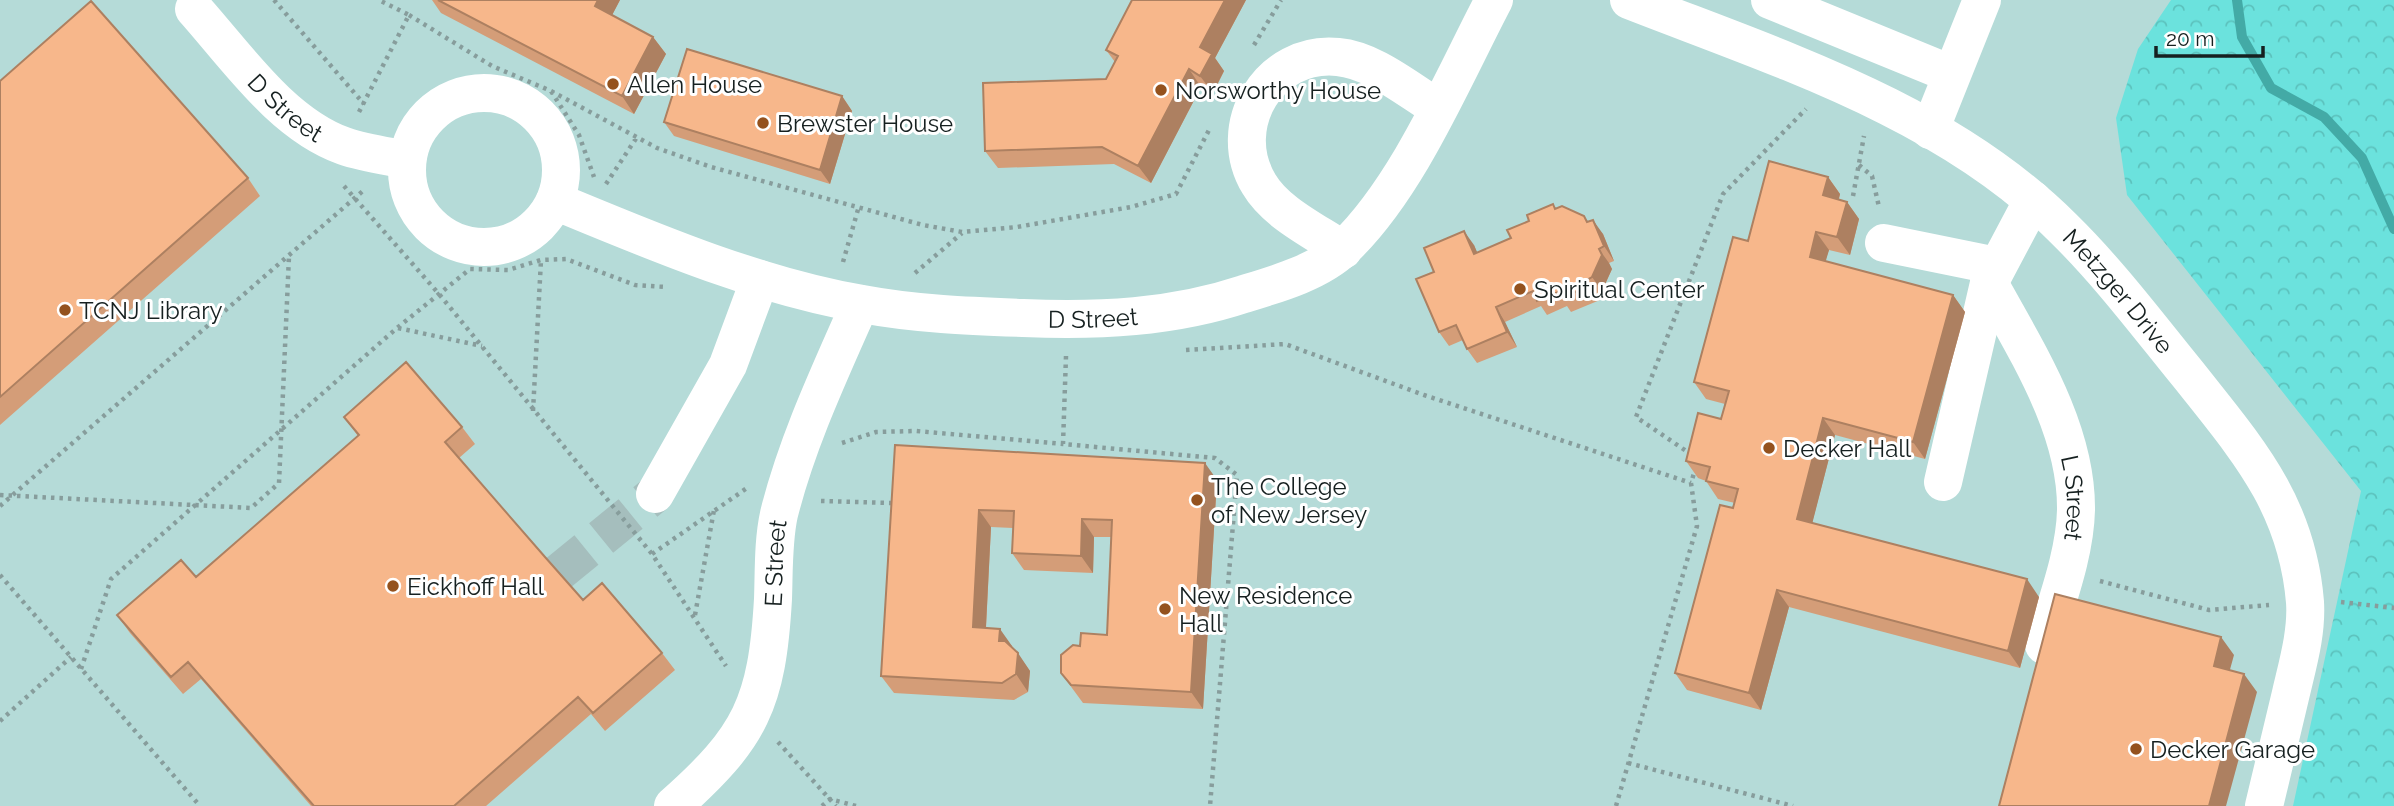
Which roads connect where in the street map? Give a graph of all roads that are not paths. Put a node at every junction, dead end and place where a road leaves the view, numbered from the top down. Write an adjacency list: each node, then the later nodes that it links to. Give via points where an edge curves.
1 (1494, 0): 7 (street, D Street)
2 (1629, 0): 8 (street, Metzger Drive, via 1829,78)
3 (1770, 0): 6 (street)
4 (1982, 0): 6 (street)
5 (194, 9): 9 (street, D Street, via 279,103 307,126 344,146)
6 (1951, 74): 8 (street)
7 (1438, 107): 13 (street, D Street, via 1388,195); 13 (street, via 1366,65 1339,57 1311,58 1285,69 1265,86 1251,109 1245,135 1248,162 1259,186 1278,206)
8 (1930, 130): 10 (street, Metzger Drive)
9 (403, 160): 11 (street, via 416,207 432,227 475,247 500,246 522,237); 11 (street, via 427,117 458,98 493,93 537,113 551,131 560,154 561,178)
10 (2033, 200): 14 (street); 21 (street, Metzger Drive, via 2064,228 2157,336 2244,445 2284,513 2300,573 2305,622)
11 (555, 201): 15 (street, D Street)
12 (1884, 243): 14 (street)
13 (1343, 250): 16 (street, D Street, via 1308,270 1223,301 1123,318 934,314)
14 (1993, 274): 17 (street); 19 (street, L Street, via 2067,448 2076,512)
15 (760, 279): 16 (street, D Street); 18 (street, via 728,365)
16 (860, 304): 20 (street, E Street, via 795,462 779,514 770,654 761,691 740,736)
17 (1943, 482)
18 (655, 494)
19 (2036, 676)
20 (673, 806)
21 (2264, 806)

